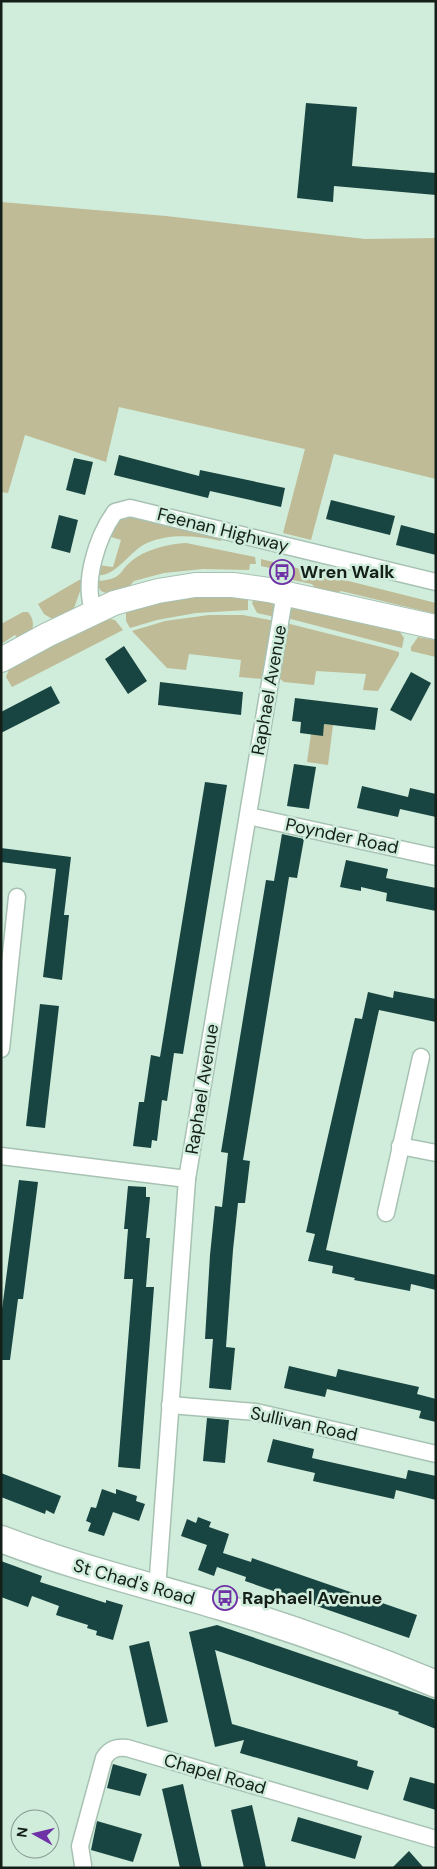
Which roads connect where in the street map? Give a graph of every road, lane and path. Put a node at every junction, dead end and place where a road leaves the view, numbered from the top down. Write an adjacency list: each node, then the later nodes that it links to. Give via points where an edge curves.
1 (436, 582): 3 (street, Feenan Highway, via 130,508 115,512 102,534 88,594)
2 (286, 593): 3 (street, via 240,585 190,586 152,592); 4 (street); 6 (street, Raphael Avenue)
3 (94, 612): 5 (street)
4 (436, 627)
5 (1, 660)
6 (248, 816): 7 (street, Poynder Road); 14 (street, Raphael Avenue)
7 (436, 857)
8 (17, 897): 9 (street)
9 (1, 1049)
10 (421, 1057): 11 (street)
11 (400, 1146): 12 (street); 15 (street)
12 (436, 1153)
13 (1, 1156): 14 (street)
14 (187, 1179): 16 (street, Raphael Avenue)
15 (386, 1213)
16 (170, 1405): 17 (street, Sullivan Road, via 256,1412); 19 (street, Raphael Avenue)
17 (436, 1454)
18 (1, 1540): 19 (main road, St Chad's Road, via 52,1559)
19 (157, 1590): 20 (main road, St Chad's Road, via 321,1638)
20 (436, 1684)
21 (436, 1839): 22 (street, Chapel Road, via 118,1748 110,1750 104,1758 80,1846)
22 (85, 1867)

